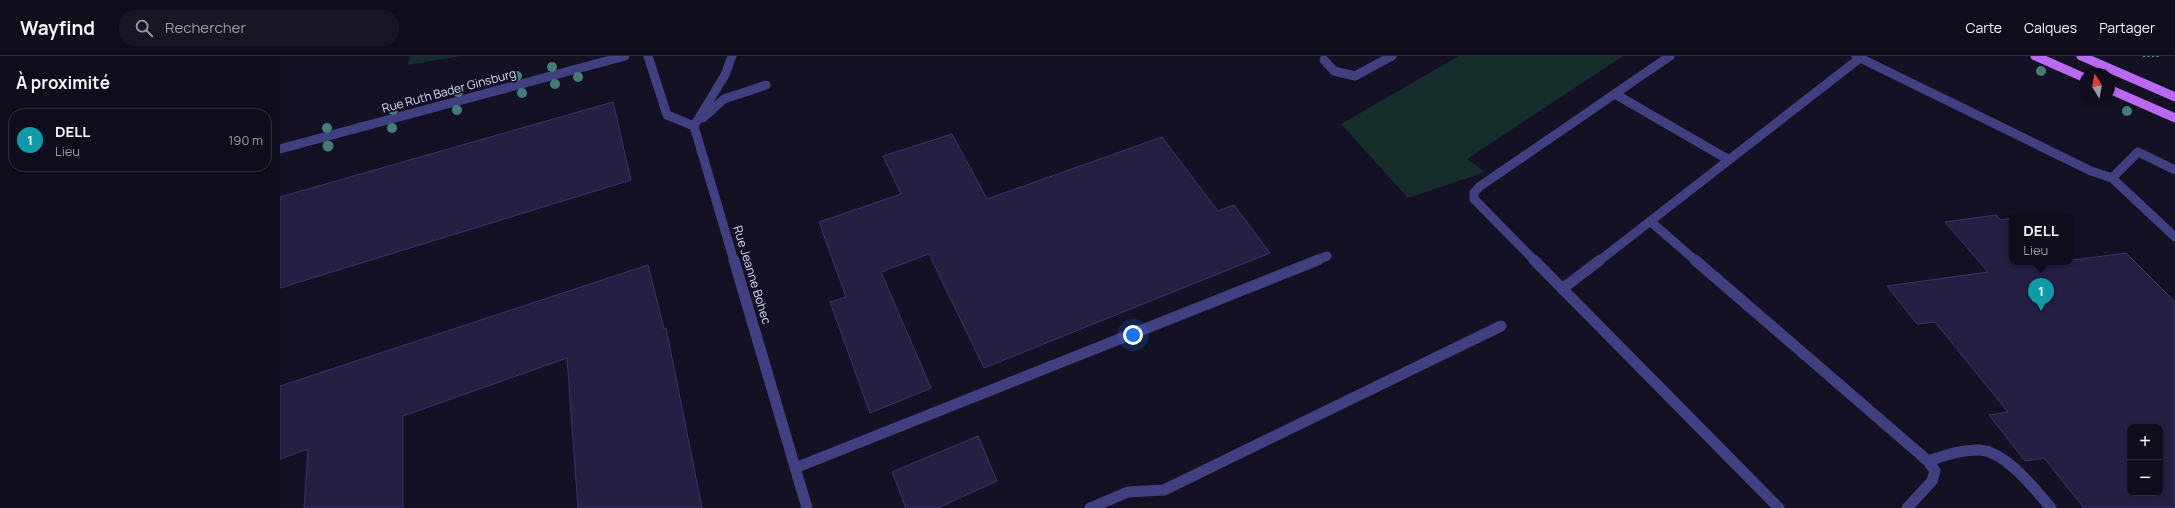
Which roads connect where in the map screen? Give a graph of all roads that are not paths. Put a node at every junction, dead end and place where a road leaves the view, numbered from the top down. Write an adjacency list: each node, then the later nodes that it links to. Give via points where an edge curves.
1 (625, 56): 17 (street, Rue Ruth Bader Ginsburg)
2 (648, 56): 16 (street, via 666,115)
3 (732, 56): 16 (street, via 725,75)
4 (1392, 56): 9 (street, via 1355,76 1334,71)
5 (1670, 56): 13 (street)
6 (2035, 56): 10 (main road)
7 (2081, 56): 14 (main road)
8 (1858, 57): 18 (street); 20 (street, via 2091,171)
9 (1324, 60)
10 (2079, 75)
11 (766, 85): 16 (street, via 724,99)
12 (2115, 92): 15 (main road)
13 (1615, 94): 18 (street); 24 (street, via 1479,187 1474,193 1474,199 1479,205)
14 (2175, 97)
15 (2175, 118)
16 (694, 126): 27 (street, Rue Jeanne Bohec)
17 (280, 149)
18 (1729, 160): 21 (street)
19 (2175, 170): 20 (street, via 2138,152)
20 (2112, 178): 22 (street)
21 (1650, 221): 24 (street); 26 (street)
22 (2175, 236)
23 (1326, 256): 27 (street)
24 (1562, 289): 30 (street)
25 (1501, 326): 29 (street, via 1164,490 1128,492)
26 (1928, 461): 31 (street, via 1935,471 1932,480); 32 (street, via 1957,452 1981,450 2001,459 2030,483)
27 (796, 468): 28 (street, Rue Jeanne Bohec)
28 (807, 508)
29 (1090, 508)
30 (1779, 508)
31 (1907, 508)
32 (2051, 508)

